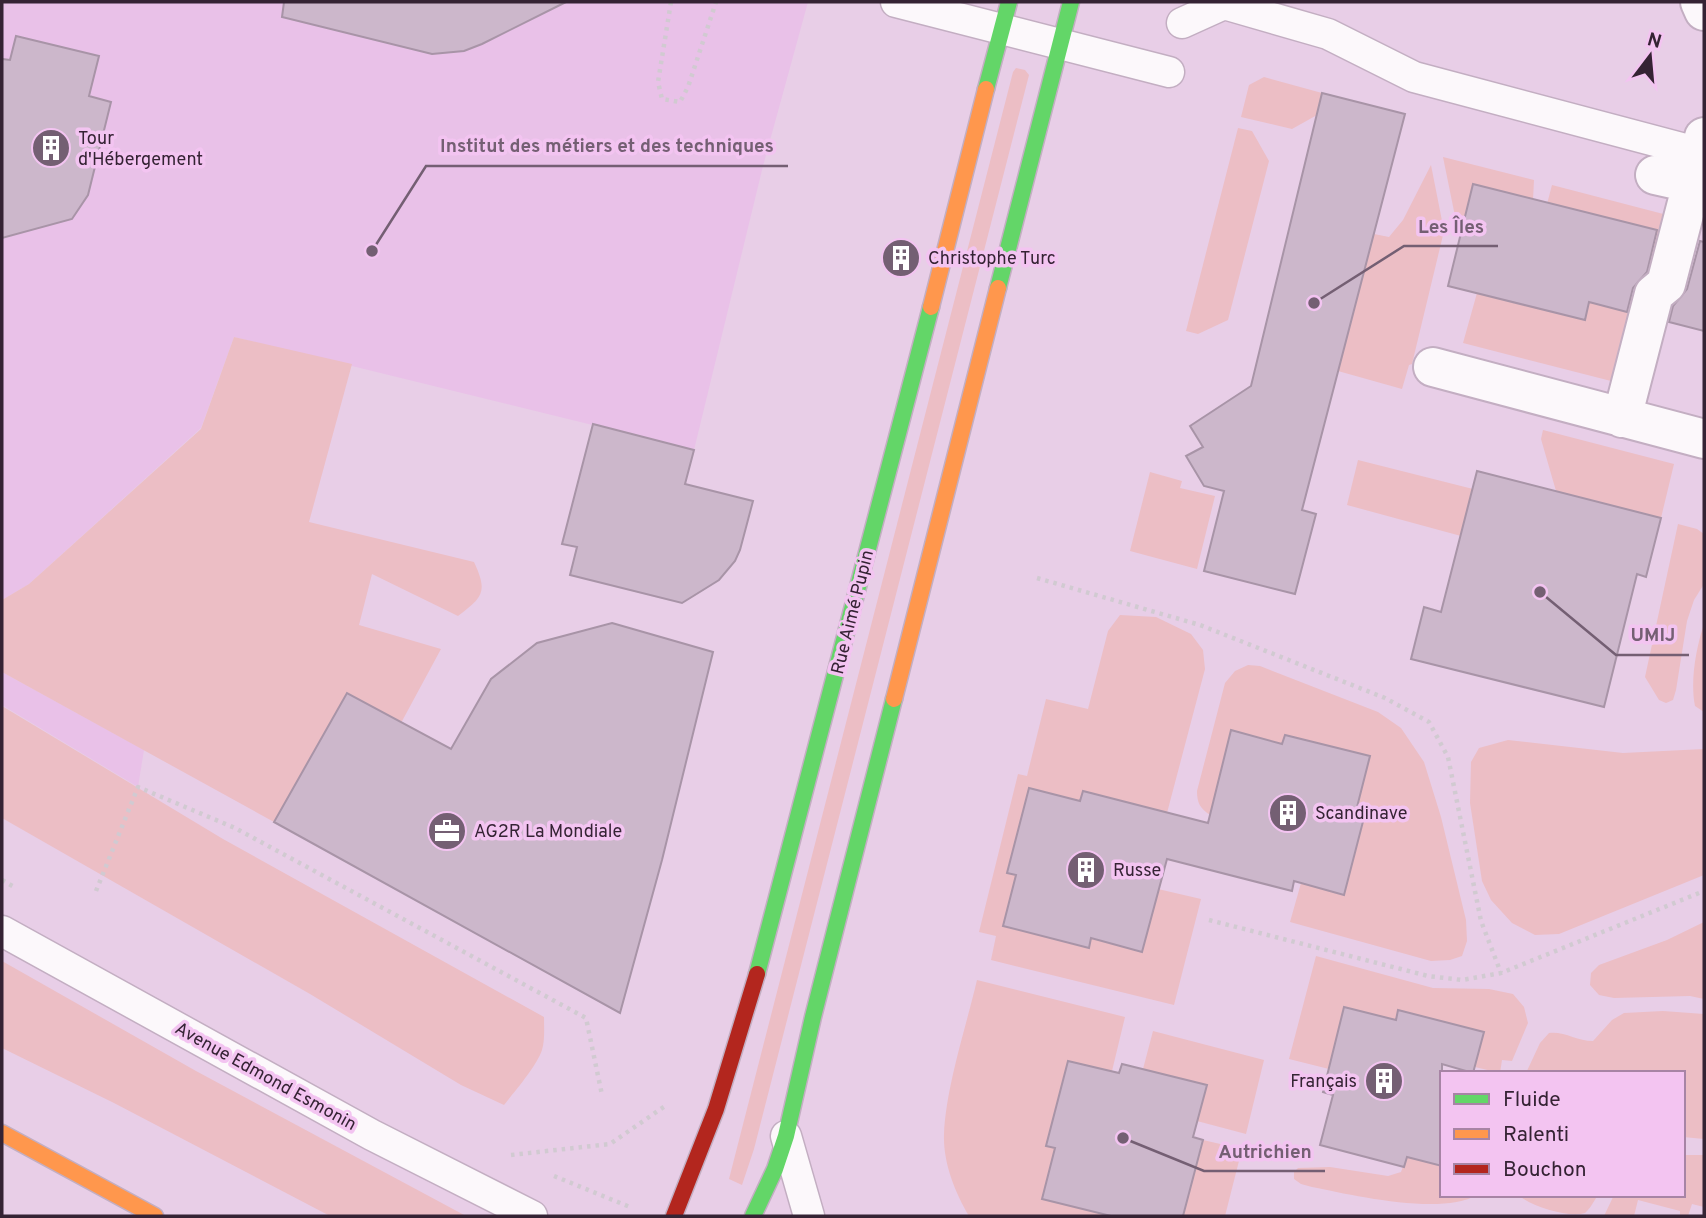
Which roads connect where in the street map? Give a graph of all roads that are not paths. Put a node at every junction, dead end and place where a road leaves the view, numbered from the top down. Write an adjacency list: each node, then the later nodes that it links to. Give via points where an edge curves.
1 (1071, 2): 8 (street)
2 (1700, 2): 5 (street)
3 (902, 3): 6 (lane)
4 (1223, 3): 7 (lane); 10 (lane, via 1328,34 1414,77)
5 (1704, 11)
6 (1005, 15): 8 (lane); 20 (street, Rue Aimé Pupin, via 733,1061)
7 (1182, 23)
8 (1060, 45): 9 (lane); 17 (street)
9 (1169, 72)
10 (1701, 163): 11 (street); 13 (street, via 1666,284 1654,294)
11 (1655, 175)
12 (1433, 367): 13 (street)
13 (1622, 418): 14 (street)
14 (1704, 439)
15 (2, 931): 19 (lane, Avenue Edmond Esmonin, via 372,1135)
16 (2, 1133): 18 (street)
17 (786, 1136): 21 (street); 22 (lane)
18 (155, 1216)
19 (532, 1216)
20 (674, 1216)
21 (753, 1216)
22 (809, 1216)

